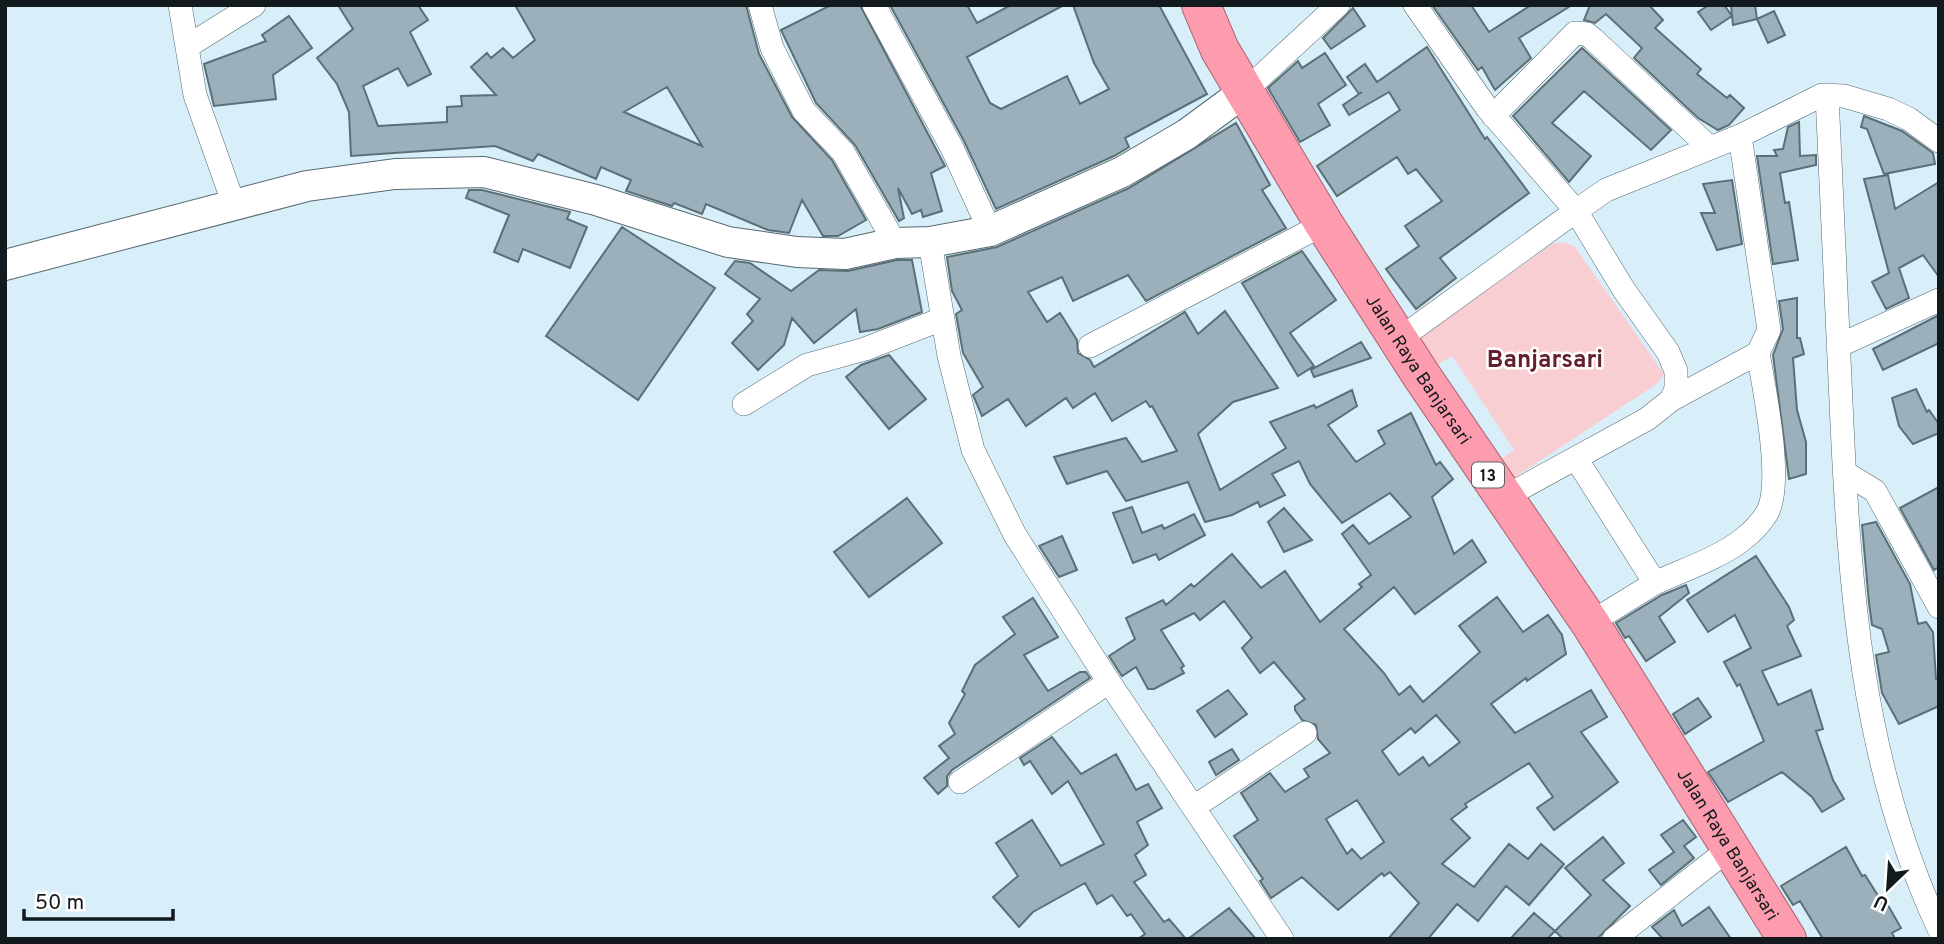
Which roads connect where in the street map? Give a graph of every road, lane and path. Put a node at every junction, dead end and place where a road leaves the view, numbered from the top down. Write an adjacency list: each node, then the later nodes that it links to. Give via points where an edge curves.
1 (180, 5): 8 (street)
2 (254, 5): 8 (street)
3 (760, 5): 20 (street, via 772,48 804,111 843,152)
4 (874, 5): 18 (street, via 952,148)
5 (1200, 5): 9 (highway, Jalan Raya Banjarsari / 13)
6 (1338, 5): 9 (street)
7 (1415, 5): 11 (street)
8 (188, 46): 15 (street, via 195,95)
9 (1244, 92): 17 (highway, Jalan Raya Banjarsari / 13); 18 (street, via 1187,134 1122,172)
10 (1827, 95): 12 (street); 13 (street, via 1888,109); 26 (street)
11 (1493, 116): 14 (street, via 1580,32 1593,38); 16 (street)
12 (1741, 136): 14 (street); 27 (street, via 1769,330)
13 (1939, 141)
14 (1709, 147): 16 (street, via 1605,190)
15 (234, 205): 20 (street, via 307,186 395,174 484,172 596,200 727,242 845,254); 21 (street)
16 (1576, 211): 24 (street); 28 (street, via 1668,352 1676,371)
17 (1324, 224): 24 (highway, Jalan Raya Banjarsari / 13); 25 (street)
18 (990, 231): 19 (street)
19 (930, 242): 20 (street); 23 (street)
20 (895, 243)
21 (5, 265)
22 (1939, 300): 26 (street)
23 (942, 318): 29 (street, via 865,349 807,365); 36 (street, via 973,450 1015,535)
24 (1398, 340): 32 (highway, Jalan Raya Banjarsari / 13)
25 (1090, 346)
26 (1838, 346): 31 (street)
27 (1758, 353): 28 (street); 33 (street, via 1772,464 1768,511 1728,549)
28 (1671, 400): 30 (street)
29 (744, 404)
30 (1577, 460): 32 (street); 33 (street)
31 (1844, 472): 34 (street, via 1875,491); 41 (street, via 1856,621 1873,735 1918,886)
32 (1503, 498): 35 (highway, Jalan Raya Banjarsari / 13)
33 (1655, 583): 35 (street)
34 (1939, 607)
35 (1590, 623): 40 (highway, Jalan Raya Banjarsari / 13)
36 (1109, 682): 38 (street); 39 (street)
37 (1305, 733): 39 (street)
38 (960, 782)
39 (1194, 807): 42 (street)
40 (1729, 849): 43 (street); 44 (highway, Jalan Raya Banjarsari / 13)
41 (1939, 929)
42 (1282, 939)
43 (1614, 939)
44 (1787, 939)

